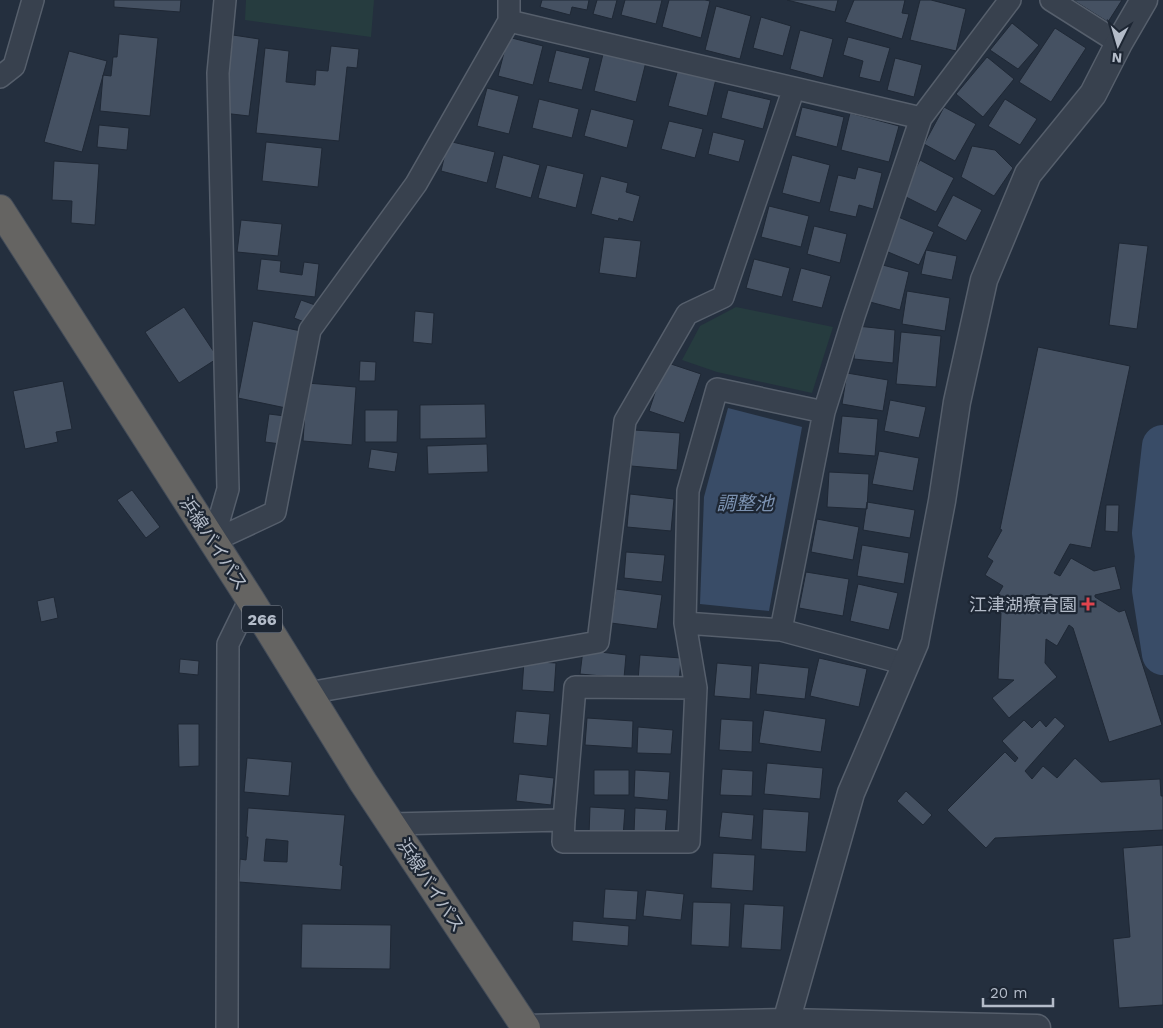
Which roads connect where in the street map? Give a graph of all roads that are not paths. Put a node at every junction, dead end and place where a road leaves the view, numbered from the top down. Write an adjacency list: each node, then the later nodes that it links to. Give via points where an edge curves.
1 (34, 0): 9 (street, via 14,66)
2 (225, 0): 14 (street, via 218,73 228,489)
3 (509, 0): 7 (street)
4 (1010, 0): 11 (street)
5 (1051, 0): 8 (street)
6 (1144, 0): 8 (street)
7 (508, 21): 10 (street); 14 (street, via 416,184 310,330 274,512)
8 (1119, 43): 18 (street, via 1093,94 1028,174 984,280 957,402 915,643)
9 (0, 77)
10 (794, 88): 11 (street); 20 (street, via 723,297 687,314 625,421 598,642)
11 (922, 118): 13 (street)
12 (0, 209): 14 (highway, 浜線バイパス / 266)
13 (824, 412): 16 (street, via 717,389 688,491); 17 (street)
14 (212, 541): 15 (highway, 浜線バイパス / 266)
15 (250, 600): 20 (highway, 浜線バイパス / 266); 24 (street, via 228,644)
16 (685, 624): 17 (street); 19 (street)
17 (781, 630): 18 (street)
18 (906, 664): 23 (street, via 851,794)
19 (696, 688): 21 (street, via 575,686); 21 (street, via 689,842 563,842)
20 (308, 693): 22 (highway, 浜線バイパス / 266)
21 (564, 820): 22 (street)
22 (391, 824): 25 (highway, 浜線バイパス / 266)
23 (786, 1022): 25 (street); 26 (street)
24 (227, 1028)
25 (526, 1028)
26 (1037, 1028)

